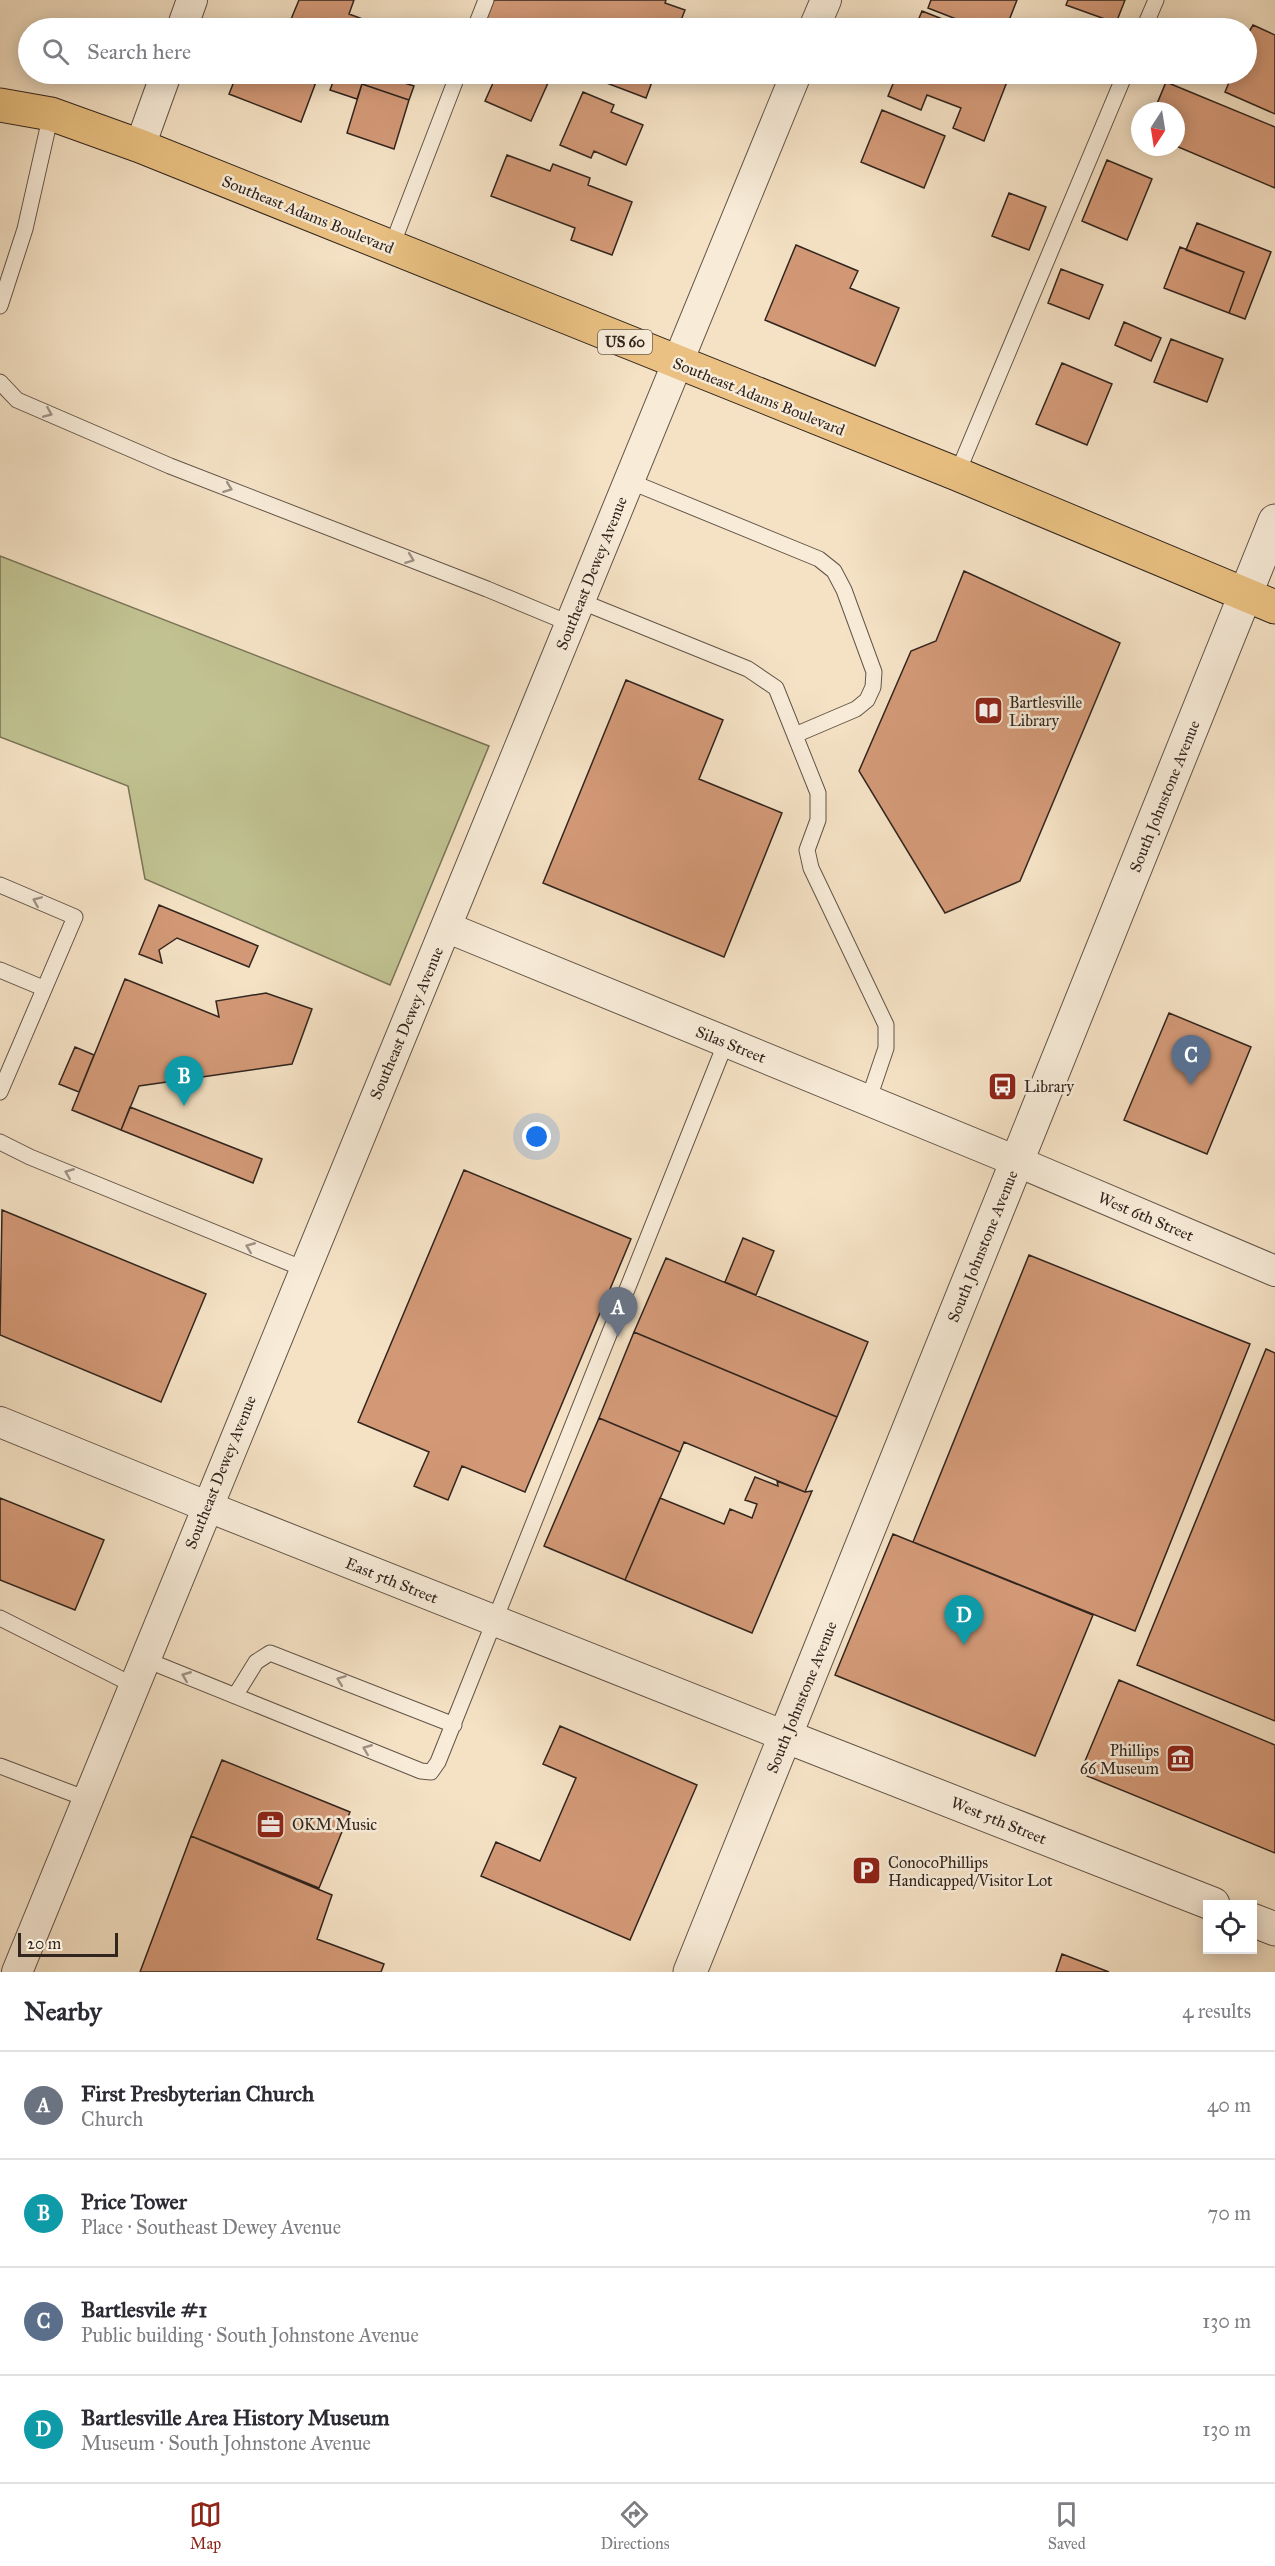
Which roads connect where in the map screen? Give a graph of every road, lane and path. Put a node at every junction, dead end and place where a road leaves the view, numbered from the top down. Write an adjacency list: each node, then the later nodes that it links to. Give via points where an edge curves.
1 (192, 0): 5 (street)
2 (486, 0): 6 (lane)
3 (825, 0): 7 (street)
4 (1156, 0): 8 (lane)
5 (186, 18)
6 (479, 18)
7 (818, 18)
8 (1148, 18)
9 (162, 84): 15 (street)
10 (454, 84): 16 (lane)
11 (792, 84): 18 (street, Southeast Dewey Avenue)
12 (1121, 84): 20 (lane)
13 (0, 105): 14 (main road, Southeast Adams Boulevard / US 60)
14 (51, 114): 15 (main road, Southeast Adams Boulevard / US 60); 17 (lane, via 25,229)
15 (140, 146): 16 (main road, Southeast Adams Boulevard / US 60)
16 (391, 248): 18 (main road, Southeast Adams Boulevard / US 60)
17 (0, 306)
18 (677, 363): 20 (main road, Southeast Adams Boulevard / US 60); 21 (street, Southeast Dewey Avenue)
19 (0, 382): 24 (lane, one-way to 24, via 17,400 170,466)
20 (957, 474): 23 (main road, Southeast Adams Boulevard / US 60)
21 (629, 481): 24 (street, Southeast Dewey Avenue); 25 (lane, via 819,559 834,571 874,672 873,687 867,700 856,709)
22 (1275, 521): 23 (street, South Johnstone Avenue)
23 (1260, 601): 35 (street, South Johnstone Avenue)
24 (575, 612): 25 (lane, via 748,669 776,688); 27 (street, Southeast Dewey Avenue)
25 (795, 735): 33 (lane, via 818,793 818,820 807,850 811,868 886,1025 886,1048)
26 (0, 885): 29 (lane, one-way to 26, via 75,916)
27 (446, 927): 30 (street, Silas Street); 36 (street, Southeast Dewey Avenue)
28 (0, 970): 29 (lane)
29 (43, 988): 31 (lane)
30 (726, 1042): 33 (street, Silas Street); 41 (lane)
31 (7, 1058): 32 (lane)
32 (0, 1092)
33 (868, 1101): 35 (street, Silas Street)
34 (0, 1142): 36 (lane, one-way to 34)
35 (1016, 1161): 37 (street, West 6th Street); 45 (street, South Johnstone Avenue)
36 (304, 1269): 39 (street, Southeast Dewey Avenue)
37 (1275, 1271)
38 (0, 1422): 39 (street, East 5th Street)
39 (206, 1506): 41 (street, East 5th Street); 42 (street, Southeast Dewey Avenue)
40 (0, 1618): 42 (lane)
41 (496, 1622): 44 (lane); 45 (street, East 5th Street)
42 (139, 1672): 43 (lane, one-way to 42); 47 (street, Southeast Dewey Avenue)
43 (235, 1696): 44 (lane, one-way to 43, via 270,1653 256,1662); 44 (lane, one-way to 43, via 438,1762 430,1772 421,1771)
44 (454, 1725)
45 (785, 1736): 48 (street, West 5th Street); 52 (street, South Johnstone Avenue)
46 (0, 1766): 47 (lane)
47 (87, 1799): 51 (street, Southeast Dewey Avenue)
48 (1203, 1901)
49 (1257, 1922): 50 (street)
50 (1275, 1929)
51 (17, 1972)
52 (690, 1972)

